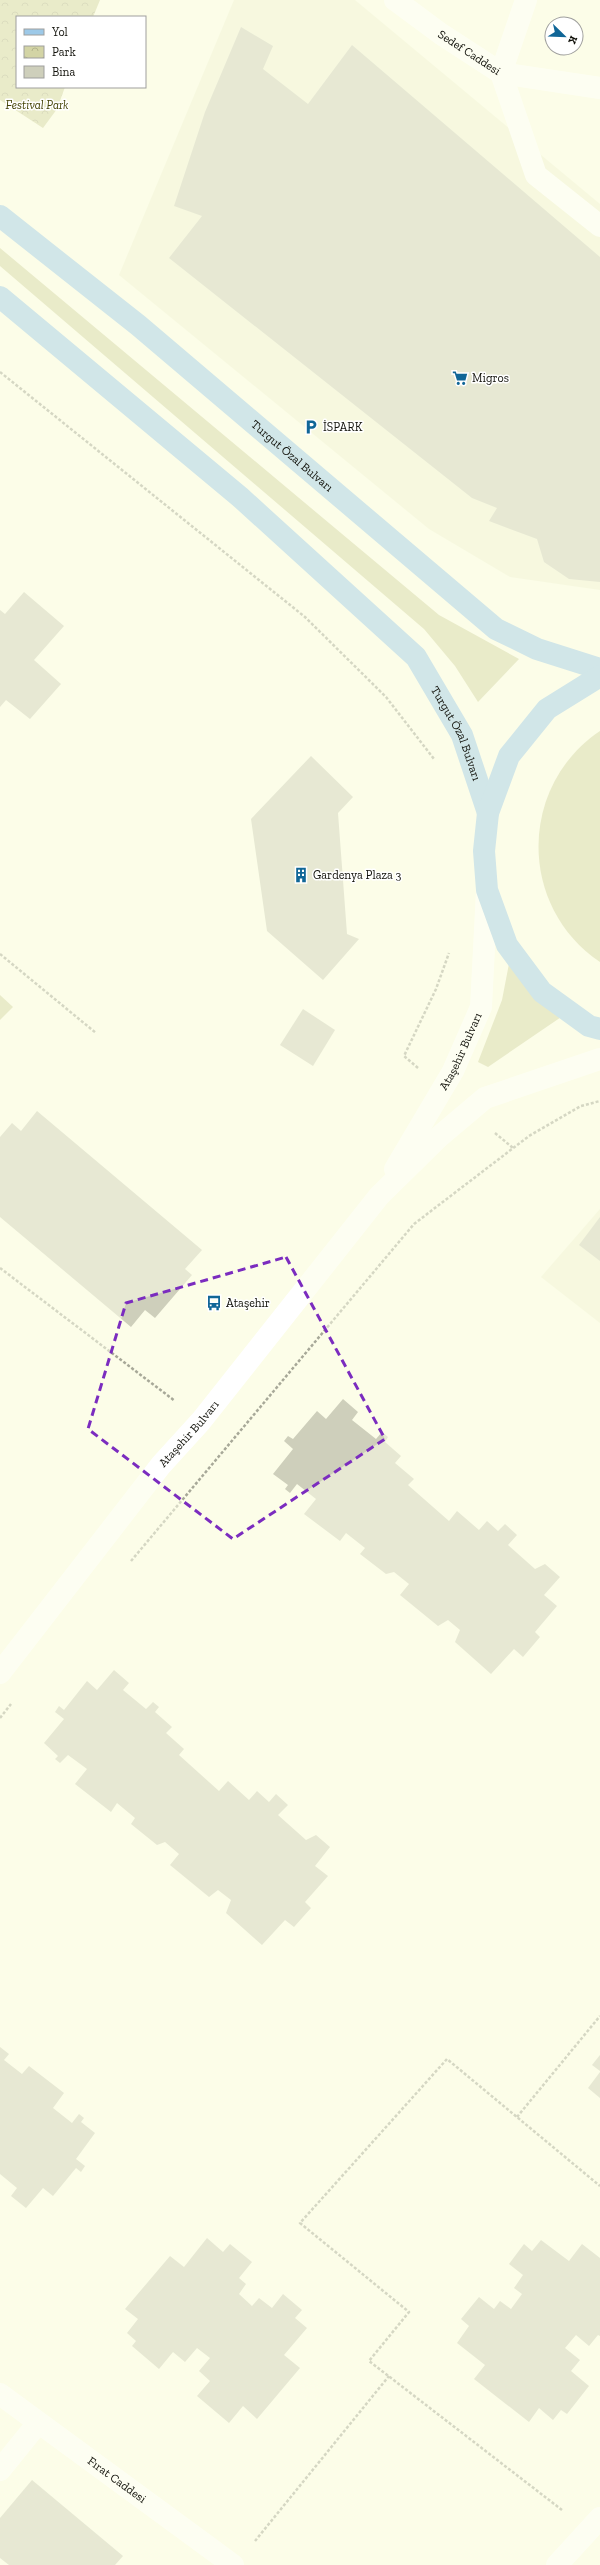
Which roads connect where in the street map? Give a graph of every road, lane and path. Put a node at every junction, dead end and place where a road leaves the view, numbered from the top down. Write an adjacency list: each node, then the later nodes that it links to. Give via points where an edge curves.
1 (395, 0): 3 (street, Sedef Caddesi)
2 (526, 0): 3 (street)
3 (501, 74): 4 (street, Sedef Caddesi); 6 (street, via 536,175)
4 (600, 88)
5 (0, 216): 9 (main road, Turgut Özal Bulvarı, via 138,325 496,629 537,649)
6 (600, 226)
7 (0, 297): 12 (main road, Turgut Özal Bulvarı, via 240,497 416,657 462,735)
8 (0, 372): 11 (path, via 305,617 386,697)
9 (600, 669)
10 (600, 676): 12 (main road, Turgut Özal Bulvarı, via 547,709 509,756)
11 (435, 760)
12 (488, 813): 13 (main road, Turgut Özal Bulvarı, via 484,851)
13 (487, 890): 16 (main road, Turgut Özal Bulvarı, via 507,945 542,992 590,1026); 19 (street, Ataşehir Bulvarı, via 480,1007 453,1071)
14 (452, 946): 19 (path, via 436,989 404,1056)
15 (0, 954): 17 (path)
16 (600, 1030)
17 (96, 1034)
18 (600, 1059): 21 (street, Ataşehir Bulvarı, via 485,1098)
19 (442, 1088): 23 (street, Ataşehir Bulvarı)
20 (600, 1101): 22 (path, via 581,1106)
21 (469, 1111): 22 (path); 23 (street, Ataşehir Bulvarı)
22 (513, 1148): 26 (path, via 414,1224)
23 (379, 1196): 25 (street, Ataşehir Bulvarı)
24 (0, 1268): 25 (path)
25 (201, 1421): 27 (street, Ataşehir Bulvarı, via 161,1465)
26 (130, 1562)
27 (0, 1673)
28 (15, 1700): 29 (path)
29 (0, 1718)
30 (600, 2016): 31 (path)
31 (517, 2117): 32 (path); 33 (path, via 447,2059 300,2223 409,2312 369,2361)
32 (600, 2186)
33 (389, 2376): 37 (path); 38 (path)
34 (0, 2394): 35 (street, Fırat Caddesi)
35 (38, 2423): 36 (street); 39 (street, Fırat Caddesi)
36 (0, 2470)
37 (594, 2524): 40 (street)
38 (251, 2547)
39 (233, 2565)
40 (557, 2565)

